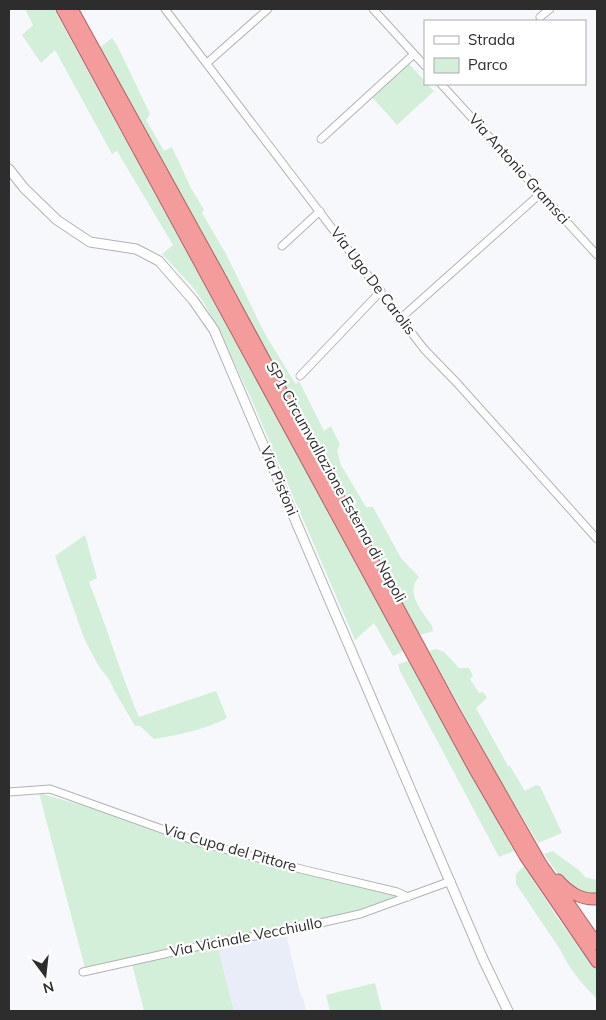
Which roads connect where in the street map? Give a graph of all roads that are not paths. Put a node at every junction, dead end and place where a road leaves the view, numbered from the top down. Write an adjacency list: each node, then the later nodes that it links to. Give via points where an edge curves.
1 (62, 9): 28 (highway, SP1 Circumvallazione Esterna di Napoli, via 475,770 525,856)
2 (72, 9): 23 (highway, SP1 Circumvallazione Esterna di Napoli, via 450,704)
3 (165, 9): 9 (street, Via Ugo De Carolis)
4 (268, 9): 9 (street)
5 (373, 9): 8 (street)
6 (550, 9): 7 (street)
7 (540, 17)
8 (414, 54): 10 (street); 12 (street)
9 (207, 63): 15 (street, Via Ugo De Carolis)
10 (424, 65)
11 (442, 85): 14 (street, Via Antonio Gramsci)
12 (321, 139)
13 (9, 169): 24 (street, Via Pistoni, via 56,220 90,242 136,249 159,261 214,330)
14 (540, 194): 17 (street, Via Antonio Gramsci); 19 (street)
15 (320, 211): 16 (street); 18 (street, Via Ugo De Carolis)
16 (282, 246)
17 (597, 255)
18 (381, 291): 19 (street, Via Ugo De Carolis); 20 (street)
19 (401, 318): 21 (street, Via Ugo De Carolis, via 424,350)
20 (300, 376)
21 (596, 534)
22 (9, 792): 25 (street, Via Cupa del Pittore, via 50,789 201,843)
23 (541, 864): 26 (highway, via 571,892); 27 (highway, SP1 Circumvallazione Esterna di Napoli)
24 (450, 881): 25 (street); 30 (street, Via Pistoni)
25 (408, 897): 29 (street, Via Vicinale Vecchiullo, via 360,914)
26 (597, 899)
27 (597, 944)
28 (597, 962)
29 (82, 972)
30 (508, 1011)

